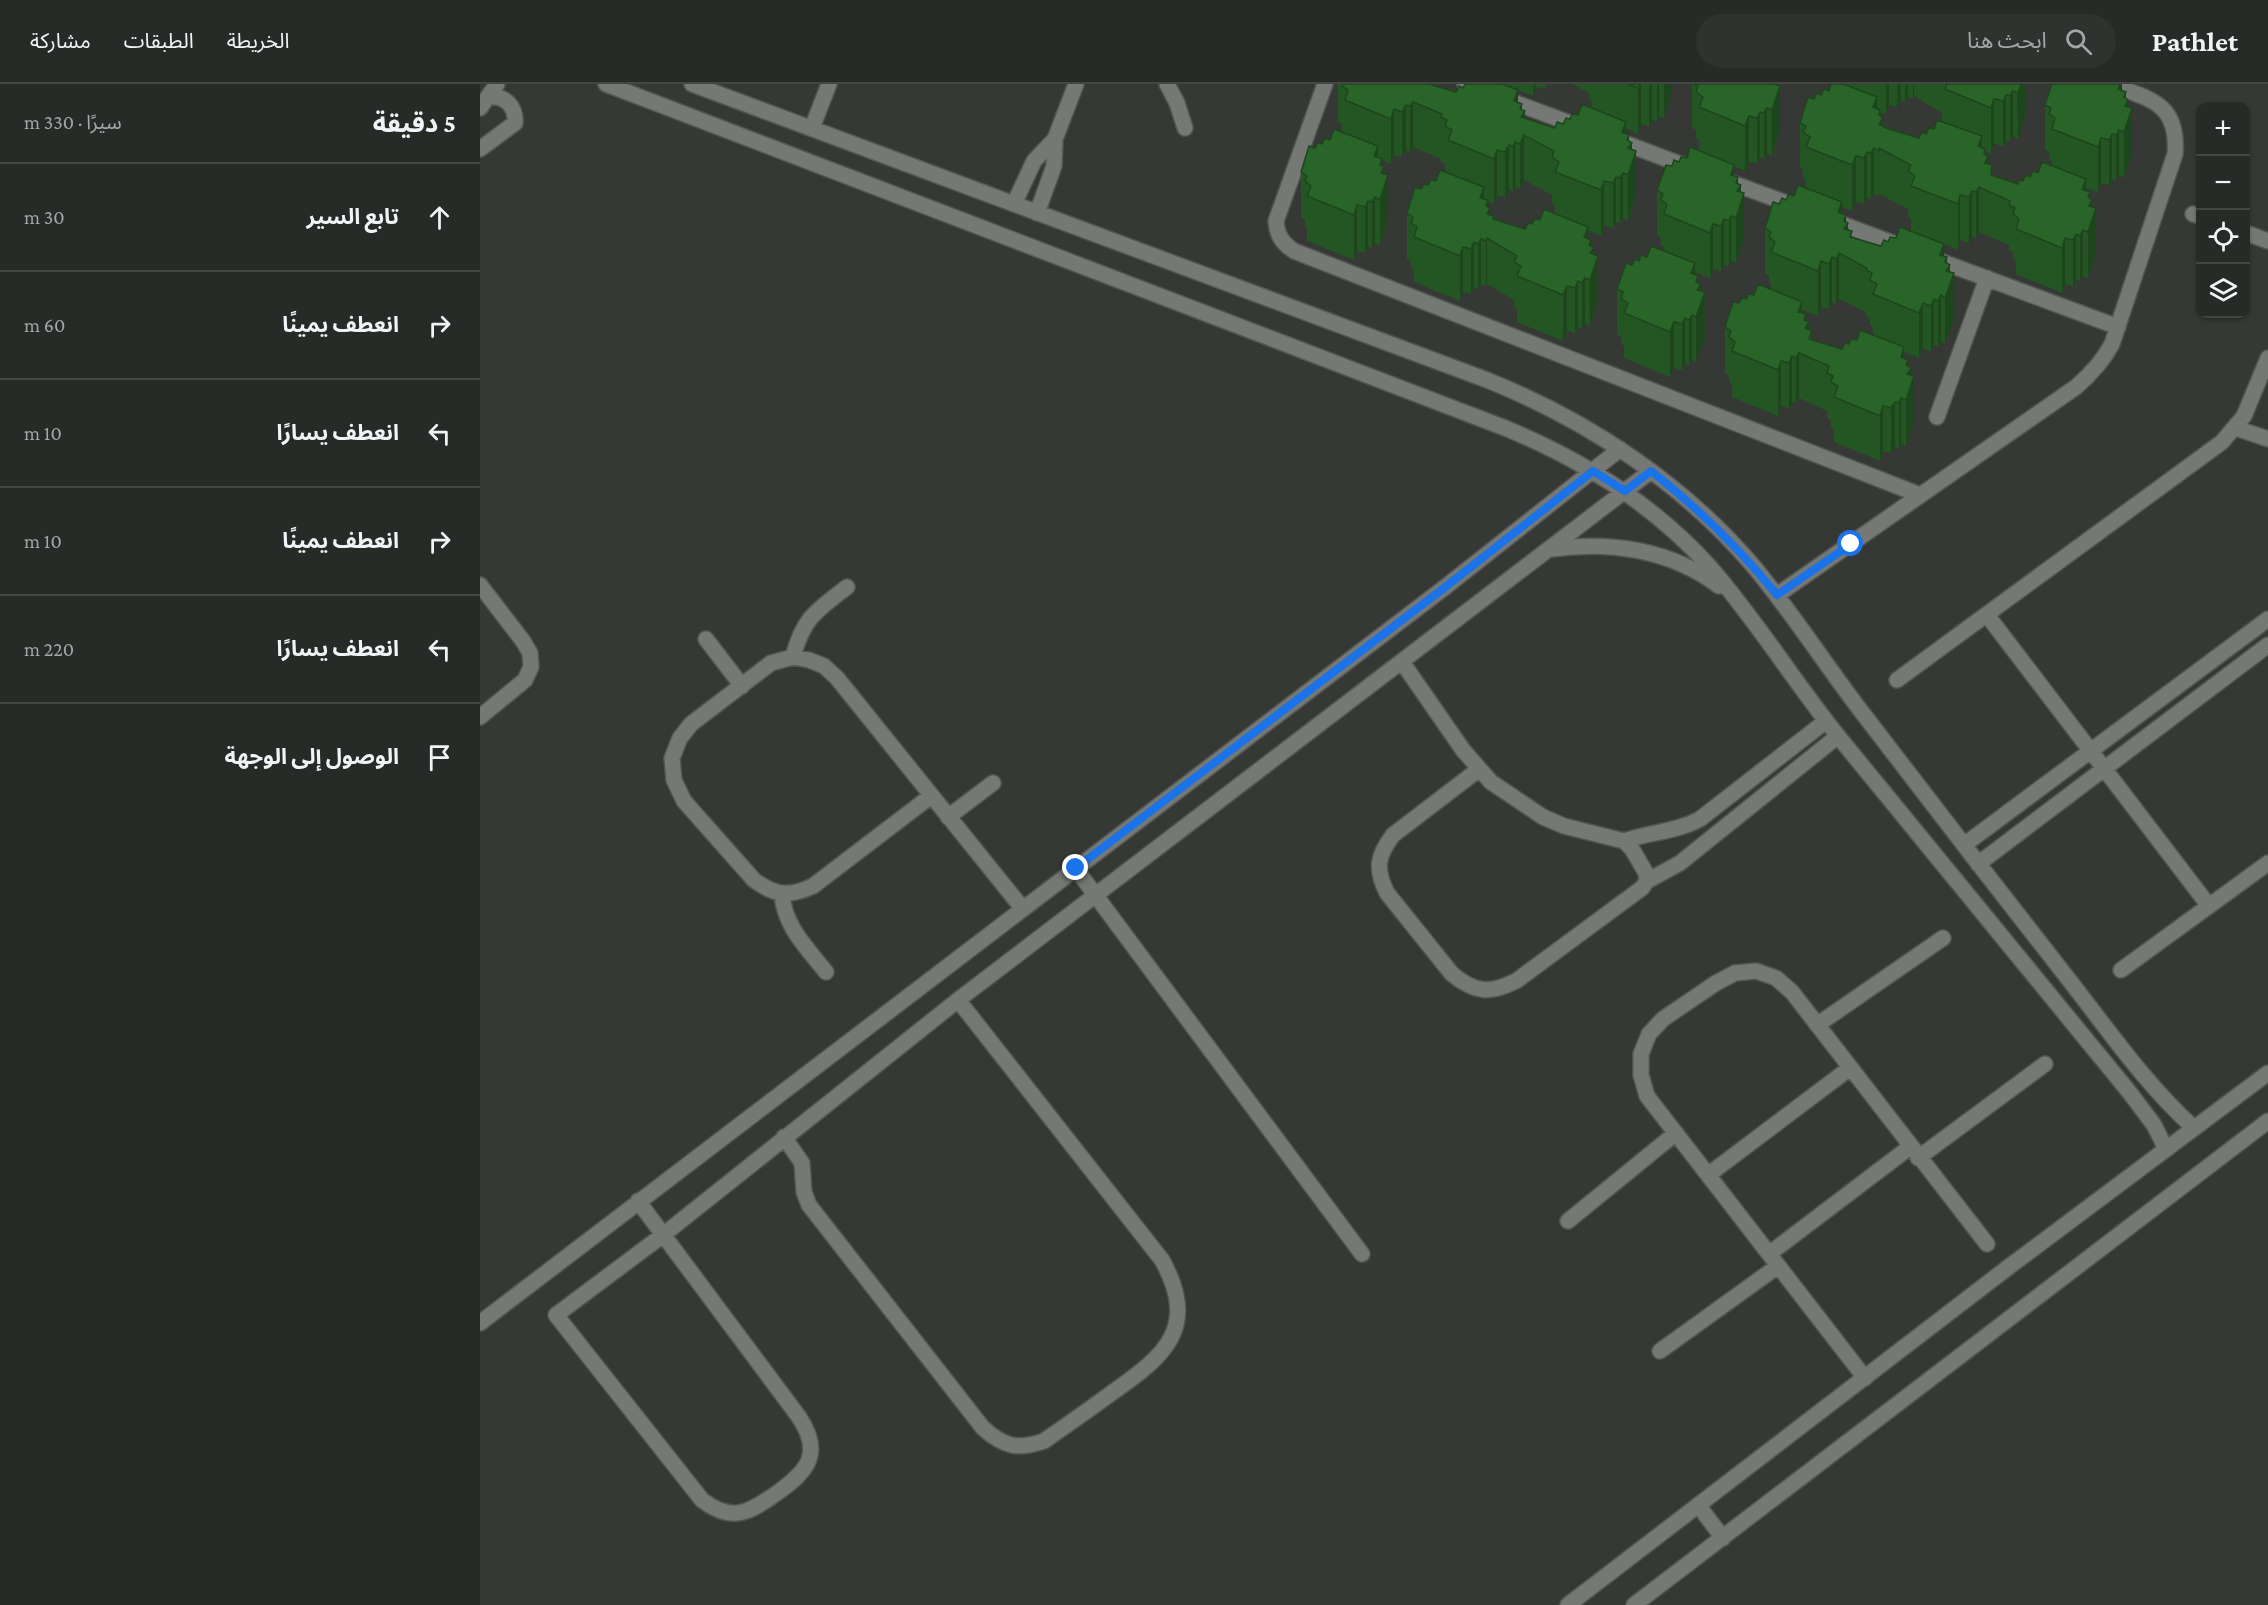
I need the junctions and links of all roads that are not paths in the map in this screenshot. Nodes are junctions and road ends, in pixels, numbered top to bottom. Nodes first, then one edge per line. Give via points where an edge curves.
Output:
1 (606, 84) edge
2 (692, 84) edge
3 (829, 84) edge
4 (1076, 84) edge
5 (1167, 84) edge
6 (1325, 84) edge
7 (1465, 84) edge
8 (2109, 84) edge
9 (488, 96) edge
10 (1185, 128) dead end
11 (812, 129) junction
12 (1055, 139) junction
13 (480, 149) edge
14 (1014, 204) junction
15 (1037, 213) junction
16 (2250, 234) edge
17 (2268, 241) edge
18 (1987, 278) junction
19 (2118, 327) junction
20 (2268, 358) edge
21 (1937, 417) dead end
22 (2236, 428) junction
23 (2268, 439) edge
24 (1620, 449) junction
25 (1593, 471) junction
26 (1651, 471) junction
27 (1625, 491) junction
28 (1920, 495) junction
29 (1551, 549) junction
30 (480, 585) edge
31 (847, 587) dead end
32 (1777, 595) junction
33 (1734, 596) junction
34 (1987, 615) junction
35 (2268, 619) edge
36 (706, 639) dead end
37 (2268, 645) edge
38 (793, 657) junction
39 (1401, 662) junction
40 (1896, 680) dead end
41 (742, 686) junction
42 (480, 717) edge
43 (1826, 721) junction
44 (1838, 736) junction
45 (2092, 751) junction
46 (2106, 769) junction
47 (1478, 770) junction
48 (993, 783) dead end
49 (931, 796) junction
50 (948, 817) junction
51 (1623, 841) junction
52 (1964, 845) junction
53 (2268, 863) edge
54 (1978, 864) junction
55 (1076, 868) junction
56 (1647, 881) junction
57 (782, 894) junction
58 (1096, 895) junction
59 (2209, 906) junction
60 (1023, 909) junction
61 (1943, 938) dead end
62 (2121, 970) dead end
63 (826, 972) dead end
64 (958, 1000) junction
65 (1817, 1026) junction
66 (2044, 1064) dead end
67 (1850, 1068) junction
68 (2268, 1073) edge
69 (2268, 1121) edge
70 (2194, 1128) junction
71 (1676, 1133) junction
72 (784, 1137) junction
73 (2166, 1149) junction
74 (1914, 1152) junction
75 (1708, 1175) junction
76 (638, 1201) junction
77 (1568, 1221) dead end
78 (663, 1235) junction
79 (1987, 1244) dead end
80 (1362, 1254) dead end
81 (1773, 1260) junction
82 (480, 1323) edge
83 (1660, 1351) dead end
84 (1865, 1378) junction
85 (1698, 1505) junction
86 (1723, 1538) junction
87 (1568, 1605) edge
88 (1634, 1605) edge

1 - 25 street via 1505,428
2 - 11 street
3 - 11 street
4 - 12 street
5 - 10 street
6 - 28 street via 1276,221 1277,233 1294,251
7 - 18 street
8 - 19 street via 2158,104 2171,118 2177,136 2175,154
9 - 13 street via 507,101 515,112 515,123
11 - 14 street
12 - 14 street via 1034,162
12 - 15 street via 1054,166
14 - 15 street
15 - 24 street via 1514,391
16 - 17 street
18 - 19 street
18 - 21 street
19 - 28 street via 2105,356 2087,378
20 - 22 street via 2251,403
22 - 23 street
22 - 34 street via 2215,448
24 - 25 street
24 - 26 street
25 - 27 street
25 - 55 street
26 - 27 street
26 - 32 street via 1722,533
27 - 29 street
27 - 33 street via 1683,540
28 - 32 street
29 - 33 street via 1599,545 1648,552 1693,570
29 - 39 street
30 - 42 street via 523,641 530,653 531,667 525,680
31 - 38 street via 810,617 799,635
32 - 52 street via 1839,683
33 - 43 street
34 - 40 street
34 - 45 street
35 - 45 street
36 - 41 street
37 - 46 street
38 - 41 street via 771,663
38 - 49 street via 824,666 837,678
39 - 47 street
39 - 58 street
41 - 57 street via 691,724 680,738 672,758 674,780 684,801 754,880 767,890
43 - 44 street
43 - 51 street via 1700,819 1678,829
44 - 56 street via 1680,863
44 - 73 street via 2130,1093
45 - 46 street
45 - 52 street
46 - 54 street
46 - 59 street
47 - 51 street via 1543,816 1564,826
47 - 56 street via 1393,835 1383,847 1379,863 1380,878 1387,892 1452,974 1466,985 1483,990 1516,981
48 - 50 street
49 - 50 street
49 - 57 street via 813,886
50 - 60 street
51 - 56 street via 1632,849
52 - 54 street
53 - 59 street
54 - 70 street via 2156,1091
55 - 58 street
55 - 60 street
57 - 63 street via 790,925
58 - 64 street
58 - 80 street
59 - 62 street
60 - 76 street
61 - 65 street
64 - 72 street
64 - 72 street via 1162,1260 1173,1281 1178,1304 1175,1328 1165,1349 1149,1367 1044,1441 1011,1446 996,1439 983,1428 809,1205 802,1163
65 - 67 street
65 - 71 street via 1792,992 1776,978 1756,971 1725,978 1663,1019 1649,1034 1641,1054 1641,1075 1647,1096
66 - 74 street
67 - 74 street
67 - 75 street
68 - 70 street
69 - 86 street
70 - 73 street
71 - 75 street
71 - 77 street
72 - 78 street
73 - 84 street
74 - 79 street
74 - 81 street
75 - 81 street
76 - 78 street
76 - 82 street
78 - 78 street via 809,1432 812,1449 807,1466 796,1480 753,1510 740,1514 713,1509 702,1500 556,1315
81 - 83 street
81 - 84 street
84 - 85 street
85 - 86 street
85 - 87 street
86 - 88 street

